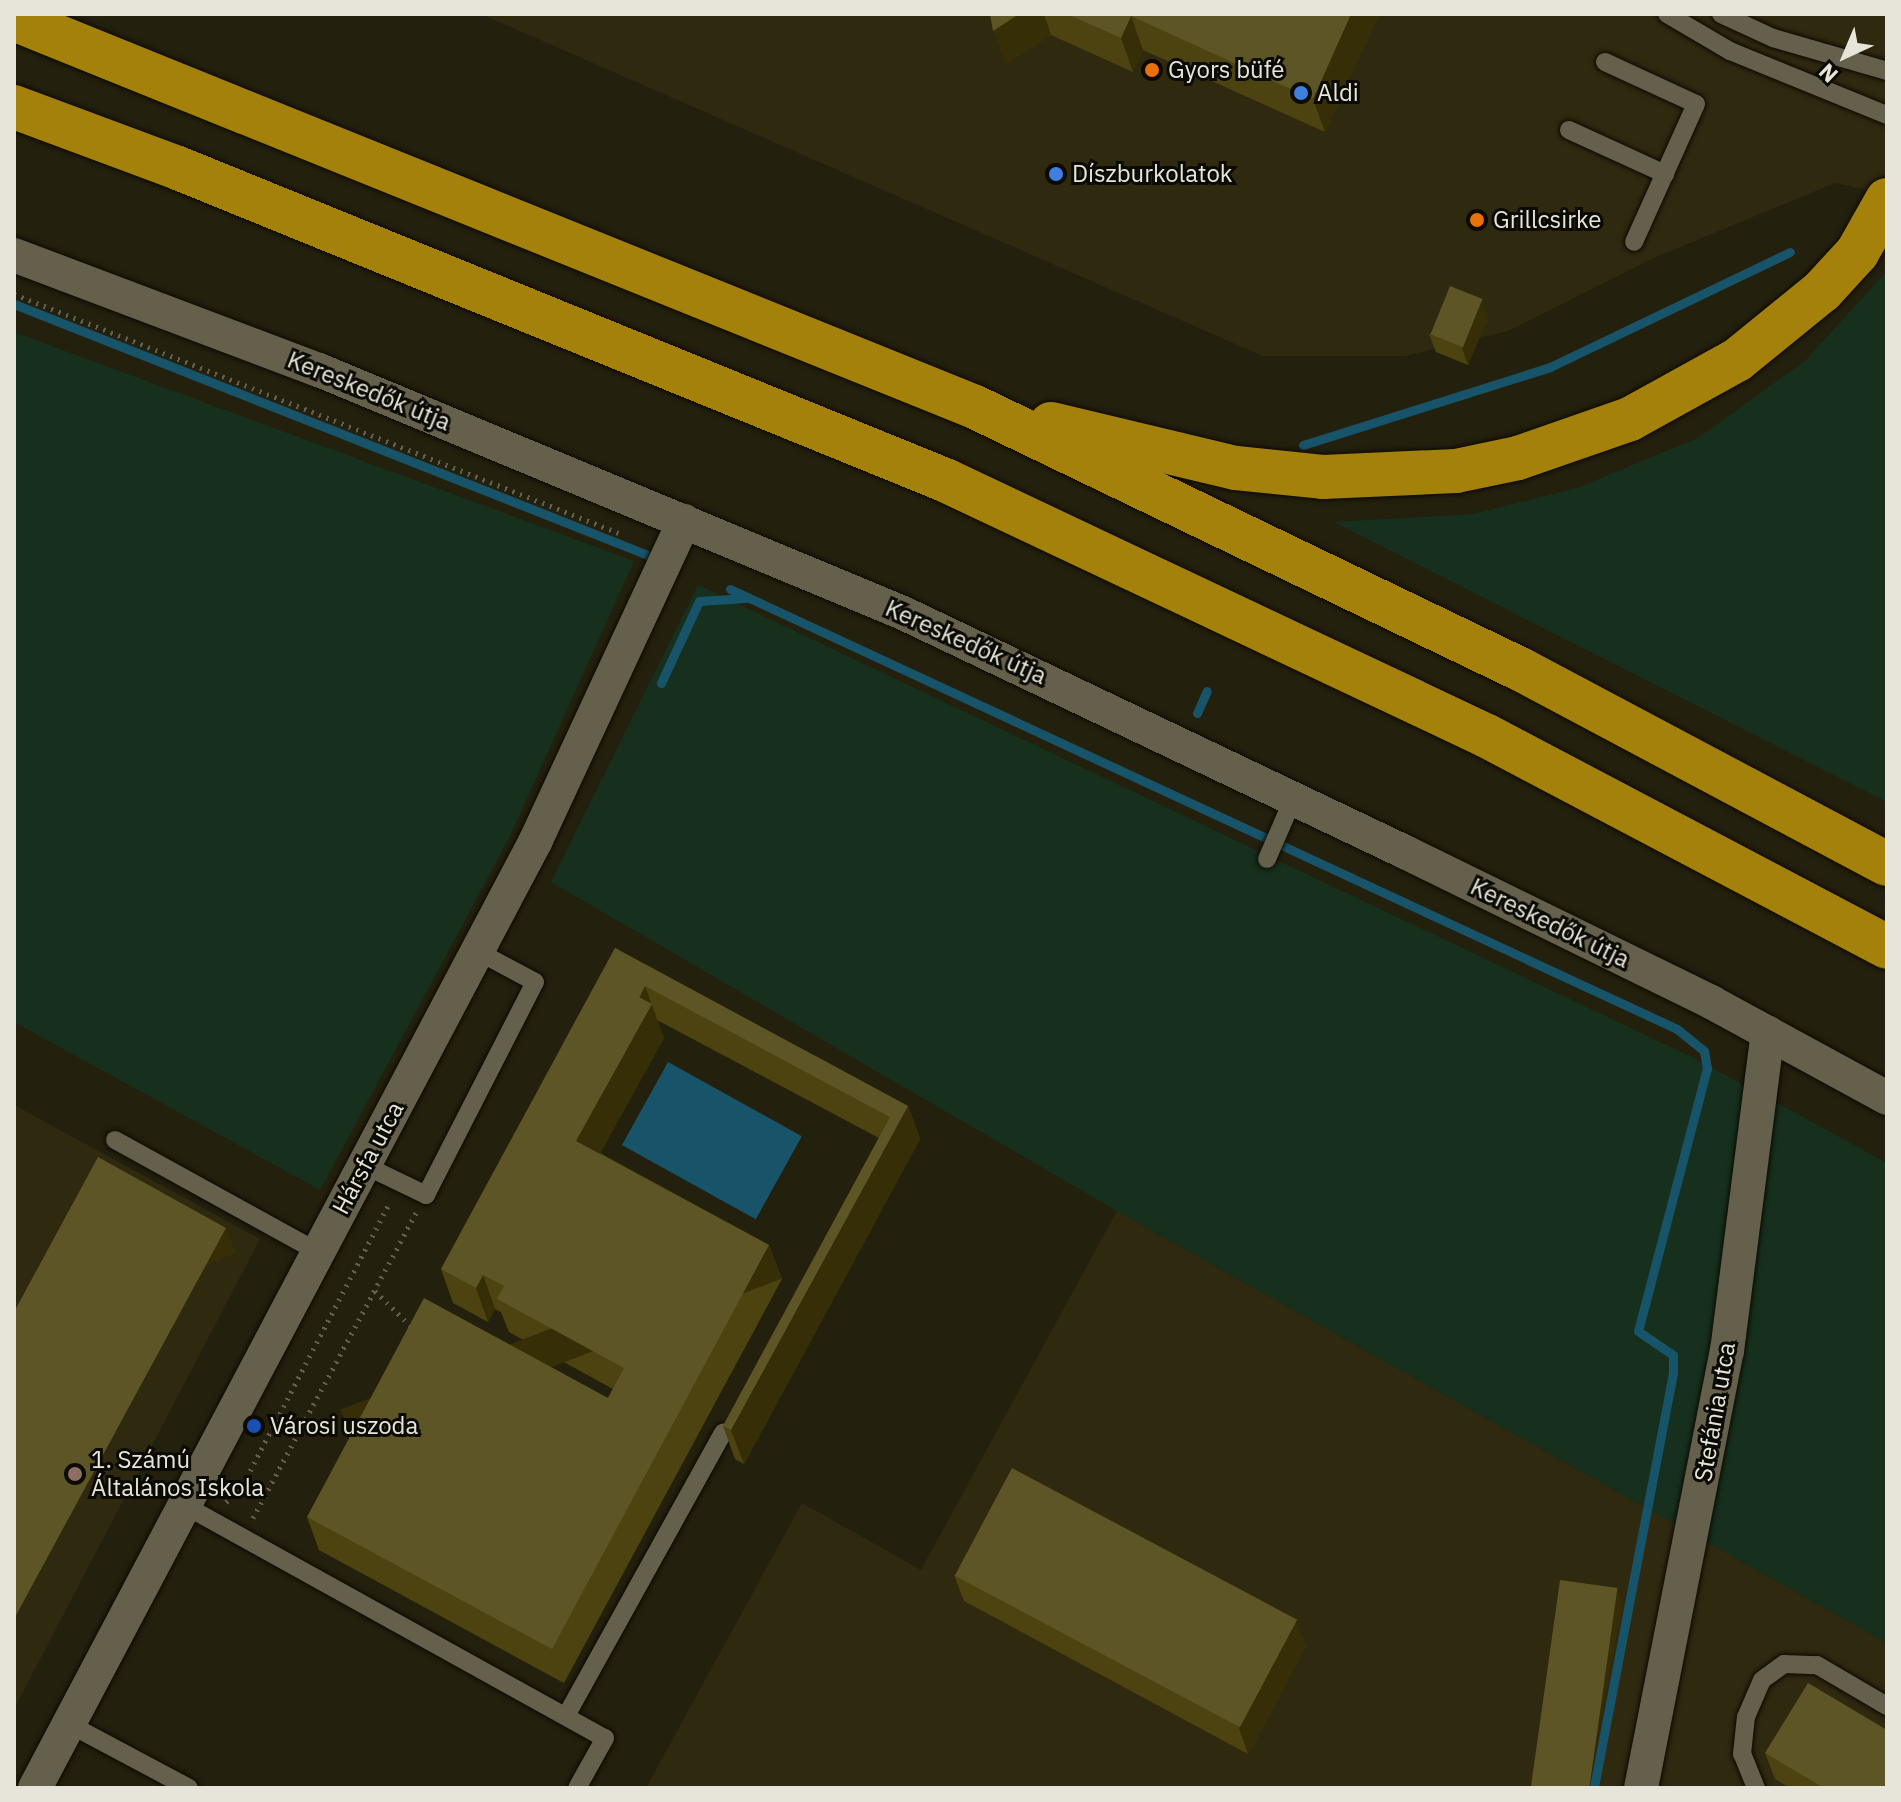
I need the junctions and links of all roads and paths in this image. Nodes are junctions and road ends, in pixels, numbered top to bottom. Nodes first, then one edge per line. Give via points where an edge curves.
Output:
1 (1667, 14) edge
2 (1721, 14) edge
3 (14, 19) edge
4 (1605, 62) dead end
5 (1887, 71) edge
6 (14, 107) edge
7 (1887, 115) edge
8 (1569, 130) dead end
9 (1665, 174) junction
10 (1887, 200) edge
11 (1634, 242) dead end
12 (14, 255) edge
13 (14, 294) edge
14 (975, 407) junction
15 (684, 521) junction
16 (667, 555) junction
17 (1288, 812) junction
18 (1267, 859) dead end
19 (1887, 864) edge
20 (1882, 946) edge
21 (477, 951) junction
22 (1768, 1033) junction
23 (1887, 1098) edge
24 (115, 1140) dead end
25 (373, 1170) junction
26 (426, 1195) junction
27 (318, 1252) junction
28 (375, 1291) junction
29 (419, 1334) edge
30 (723, 1433) edge
31 (196, 1511) junction
32 (243, 1537) junction
33 (1887, 1706) edge
34 (566, 1716) junction
35 (69, 1724) junction
36 (35, 1788) edge
37 (189, 1788) edge
38 (577, 1788) edge
39 (1641, 1788) edge
40 (1756, 1788) edge

1 - 7 lane via 1730,51
2 - 5 lane via 1773,38
3 - 14 highway
4 - 9 lane via 1696,104
6 - 20 highway via 178,168 945,480 1487,736
8 - 9 lane
9 - 11 lane
10 - 14 highway via 1857,253 1822,291 1737,360 1630,419 1518,458 1456,471 1323,477 1236,468
12 - 15 street, Kereskedők útja via 319,370
13 - 16 path via 280,395
14 - 19 highway via 1522,670
15 - 16 street, Hársfa utca
15 - 17 street, Kereskedők útja via 903,613
16 - 21 street, Hársfa utca via 536,840
17 - 18 lane
17 - 22 street, Kereskedők útja
21 - 25 street, Hársfa utca
21 - 26 lane via 535,982
22 - 23 street, Kereskedők útja
22 - 39 street, Stefánia utca via 1727,1351
24 - 27 lane
25 - 26 lane
25 - 27 street, Hársfa utca
25 - 31 path via 389,1207 239,1492
26 - 28 path
27 - 31 street, Hársfa utca
28 - 29 path
28 - 32 path
30 - 34 lane
31 - 32 lane
31 - 35 street, Hársfa utca
32 - 34 lane
33 - 40 lane via 1817,1665 1784,1664 1762,1680 1746,1717 1742,1754
34 - 38 lane via 605,1738
35 - 36 street, Hársfa utca
35 - 37 lane

